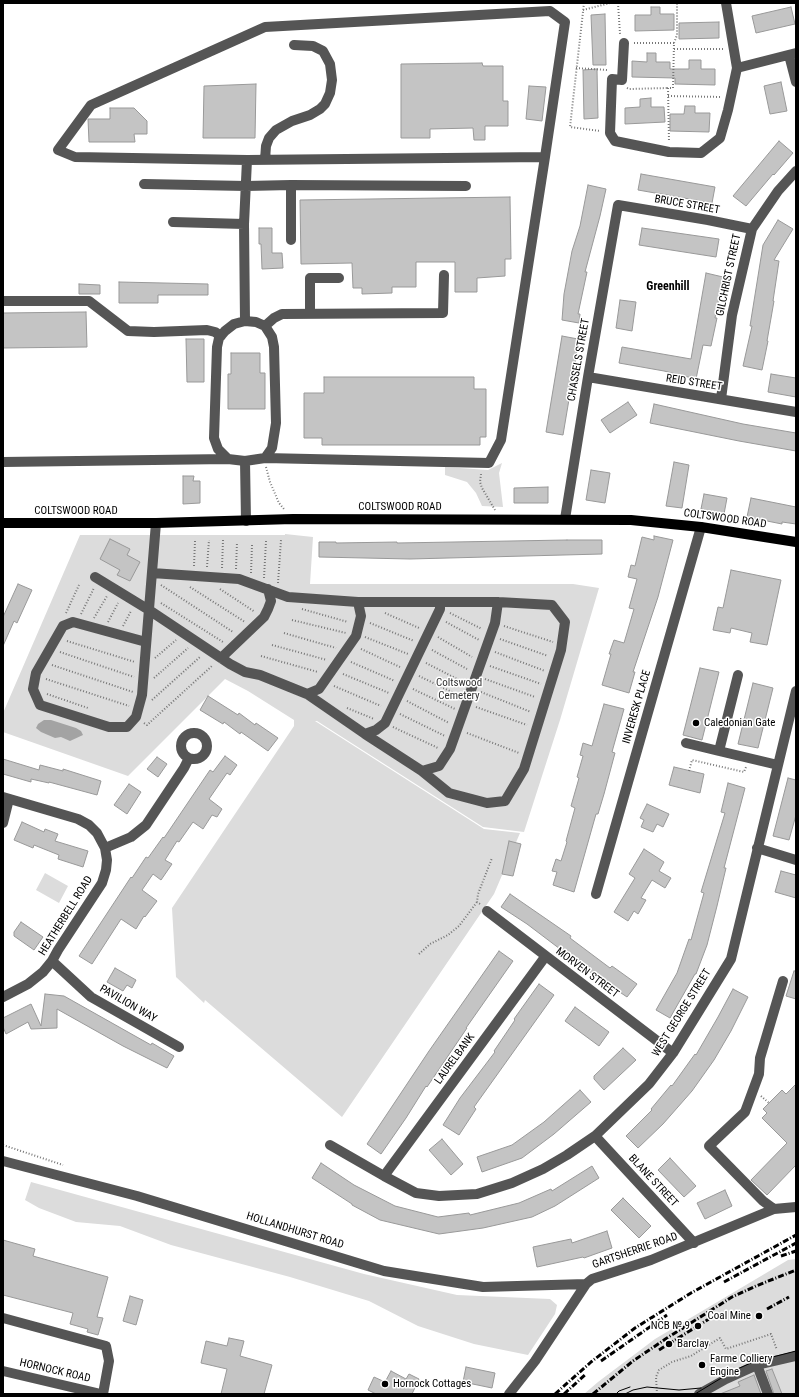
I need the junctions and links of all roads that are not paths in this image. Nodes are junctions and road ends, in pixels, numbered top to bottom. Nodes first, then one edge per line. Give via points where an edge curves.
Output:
1 (726, 3) edge
2 (624, 43) road end
3 (294, 45) dead end
4 (793, 54) edge
5 (737, 68) junction
6 (796, 82) edge
7 (544, 157) junction
8 (247, 160) junction
9 (265, 160) junction
10 (796, 171) edge
11 (144, 184) dead end
12 (291, 185) junction
13 (246, 186) junction
14 (466, 186) dead end
15 (618, 205) joint
16 (173, 222) dead end
17 (244, 224) junction
18 (752, 229) junction
19 (292, 240) dead end
20 (444, 275) dead end
21 (339, 278) dead end
22 (3, 301) edge
23 (310, 314) junction
24 (244, 321) junction
25 (265, 326) junction
26 (221, 336) junction
27 (588, 377) junction
28 (721, 399) junction
29 (796, 412) edge
30 (265, 458) junction
31 (228, 459) junction
32 (245, 461) junction
33 (3, 462) edge
34 (565, 519) junction
35 (246, 521) junction
36 (3, 523) edge
37 (156, 523) junction
38 (701, 527) junction
39 (796, 542) edge
40 (152, 576) junction
41 (97, 578) road end
42 (270, 590) junction
43 (358, 602) junction
44 (498, 602) junction
45 (440, 605) junction
46 (149, 610) junction
47 (146, 642) junction
48 (221, 658) junction
49 (738, 675) dead end
50 (796, 691) edge
51 (306, 694) junction
52 (794, 708) edge
53 (364, 734) junction
54 (686, 743) dead end
55 (719, 751) junction
56 (189, 758) dead end
57 (778, 766) junction
58 (422, 771) junction
59 (6, 798) edge
60 (3, 824) edge
61 (105, 848) junction
62 (757, 848) junction
63 (796, 860) edge
64 (596, 894) dead end
65 (487, 910) road end
66 (545, 957) junction
67 (52, 961) junction
68 (783, 981) dead end
69 (3, 997) edge
70 (179, 1047) dead end
71 (673, 1053) junction
72 (595, 1136) junction
73 (330, 1145) dead end
74 (3, 1161) edge
75 (384, 1176) junction
76 (796, 1207) edge
77 (774, 1209) junction
78 (694, 1243) junction
79 (586, 1284) junction
80 (3, 1318) edge
81 (796, 1356) edge
82 (757, 1365) junction
83 (3, 1372) edge
84 (102, 1394) edge
85 (509, 1394) edge
86 (699, 1394) edge
87 (768, 1394) edge

1 - 5 street
2 - 5 street via 622,80 612,79 610,133 615,141 669,152 700,153 720,138
3 - 9 street via 312,46 323,51 330,64 330,93 320,109 276,130 266,146
4 - 5 street
4 - 6 street
7 - 8 street via 565,22 550,11 265,27 90,105 58,150 75,157
7 - 9 street
7 - 30 street via 502,440 489,463
8 - 9 street
8 - 13 street
10 - 18 street, GILCHRIST STREET via 778,191
11 - 13 street
12 - 13 street
12 - 14 street
12 - 19 street
13 - 17 street
15 - 18 street, BRUCE STREET
15 - 27 street, CHASSELS STREET
16 - 17 street
17 - 24 street
18 - 28 street, GILCHRIST STREET via 732,315
20 - 23 street via 443,313
21 - 23 street via 310,278
22 - 26 street via 89,301 128,331 207,330
23 - 25 street via 282,314
24 - 25 street
24 - 26 street via 234,324
25 - 30 street via 272,337 274,347 276,423 272,448
26 - 31 street via 218,347 214,438 218,449
27 - 28 street, REID STREET
27 - 34 street, CHASSELS STREET
28 - 29 street, REID STREET
30 - 32 street
31 - 32 street
31 - 33 street
32 - 35 street
34 - 35 main road, COLTSWOOD ROAD
34 - 38 main road, COLTSWOOD ROAD via 630,520
35 - 37 main road, COLTSWOOD ROAD
36 - 37 main road, COLTSWOOD ROAD
37 - 40 street
38 - 39 main road, COLTSWOOD ROAD
38 - 64 street, INVERESK PLACE
40 - 42 street via 235,579
40 - 46 street
41 - 46 street
42 - 43 street via 288,597
42 - 48 street via 271,601 264,617
43 - 45 street
43 - 51 street via 361,616 356,636 319,689
44 - 45 street
44 - 58 street via 495,622 450,749 439,766
44 - 58 street via 552,605 565,622 558,660 524,769 505,801 487,804 449,793
45 - 53 street via 385,724
46 - 47 street
46 - 48 street
47 - 47 street via 142,695 136,717 127,726 108,727 40,705 33,689 35,676 63,626 73,622
48 - 51 street via 245,672 260,675
49 - 55 street
50 - 52 street, WEST GEORGE STREET
51 - 53 street
52 - 57 street, WEST GEORGE STREET
53 - 58 street
54 - 55 street
55 - 57 street
56 - 61 street via 146,824 131,837
57 - 62 street, WEST GEORGE STREET
59 - 60 street
59 - 61 street, HEATHERBELL ROAD via 78,819 97,833
61 - 67 street, HEATHERBELL ROAD via 107,860 102,883
62 - 63 street
62 - 71 street, WEST GEORGE STREET via 730,959
65 - 66 street, MORVEN STREET
66 - 71 street, MORVEN STREET
66 - 75 street, LAURELBANK
67 - 69 street, HEATHERBELL ROAD via 28,984
67 - 70 street, PAVILION WAY via 91,997
68 - 77 street via 760,1058 759,1074 745,1112 709,1146
71 - 72 street, WEST GEORGE STREET via 648,1084
72 - 75 street, WEST GEORGE STREET via 543,1169 512,1183 477,1194 439,1196 416,1193
72 - 78 street, BLANE STREET
73 - 75 street, WEST GEORGE STREET
74 - 79 street, HOLLANDHURST ROAD via 137,1196 384,1271 483,1287
76 - 77 street, GARTSHERRIE ROAD
77 - 78 street, GARTSHERRIE ROAD
78 - 79 street, GARTSHERRIE ROAD via 592,1279
79 - 85 street, GARTSHERRIE ROAD via 535,1361
80 - 84 street via 106,1346 109,1361
81 - 82 street
82 - 86 street
82 - 87 street
83 - 84 street, HORNOCK ROAD

